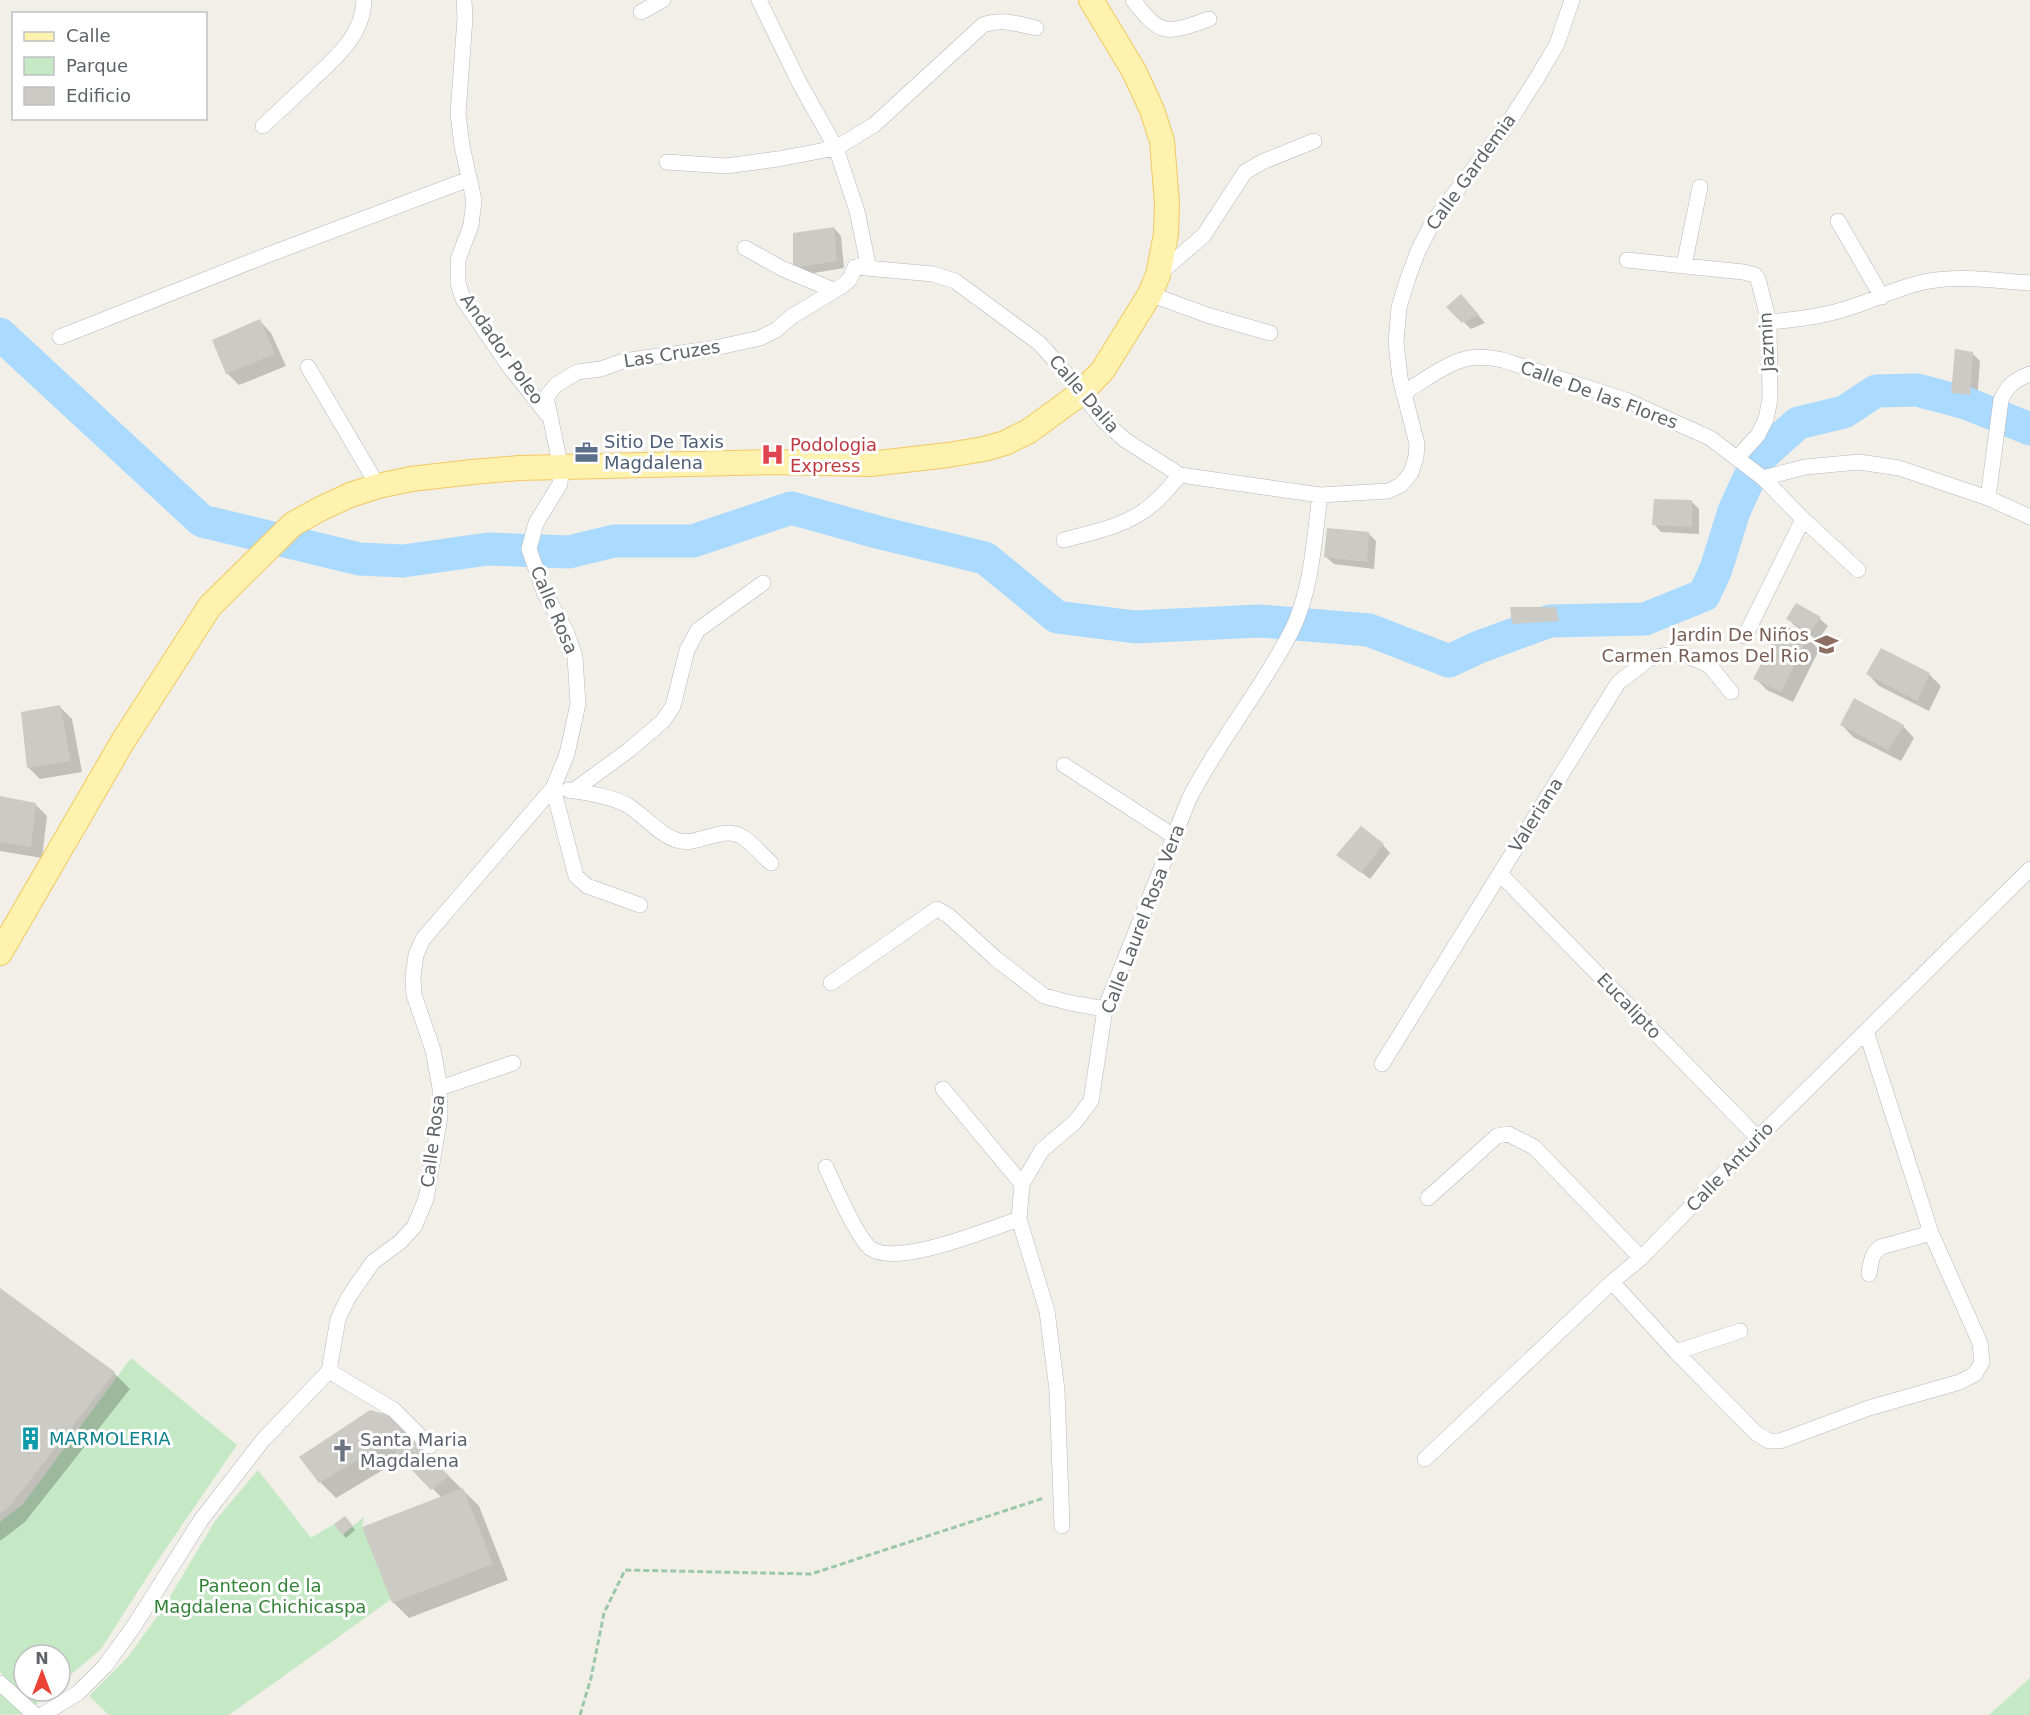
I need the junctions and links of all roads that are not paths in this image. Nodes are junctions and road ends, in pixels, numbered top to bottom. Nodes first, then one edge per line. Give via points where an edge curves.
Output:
1 (364, 0) edge
2 (465, 0) edge
3 (663, 0) edge
4 (759, 0) edge
5 (1091, 0) edge
6 (1132, 0) edge
7 (1572, 0) edge
8 (641, 12) dead end
9 (1209, 19) dead end
10 (1036, 28) dead end
11 (263, 126) dead end
12 (1314, 141) dead end
13 (836, 148) junction
14 (667, 162) dead end
15 (469, 179) junction
16 (1700, 188) dead end
17 (1838, 221) dead end
18 (745, 248) dead end
19 (1627, 260) dead end
20 (1684, 265) junction
21 (855, 267) junction
22 (2030, 283) edge
23 (1154, 284) junction
24 (833, 290) junction
25 (1882, 297) junction
26 (1769, 322) junction
27 (1270, 333) dead end
28 (60, 337) dead end
29 (308, 367) dead end
30 (2030, 374) edge
31 (1081, 393) junction
32 (1403, 393) junction
33 (548, 414) junction
34 (1416, 457) joint
35 (1738, 458) junction
36 (561, 468) junction
37 (1180, 475) junction
38 (1762, 478) junction
39 (378, 486) junction
40 (1320, 495) junction
41 (1988, 498) junction
42 (2030, 517) edge
43 (1803, 519) junction
44 (1064, 540) dead end
45 (1858, 570) dead end
46 (763, 583) dead end
47 (1745, 636) dead end
48 (1731, 692) dead end
49 (1064, 765) dead end
50 (553, 788) junction
51 (573, 791) junction
52 (1175, 837) junction
53 (771, 863) dead end
54 (2030, 869) edge
55 (1500, 874) junction
56 (640, 905) dead end
57 (0, 953) edge
58 (831, 983) dead end
59 (1105, 1009) junction
60 (1866, 1031) junction
61 (513, 1063) dead end
62 (1382, 1064) dead end
63 (440, 1088) junction
64 (943, 1089) dead end
65 (1758, 1138) junction
66 (826, 1167) dead end
67 (1022, 1184) junction
68 (1428, 1198) dead end
69 (1019, 1219) junction
70 (1931, 1233) junction
71 (1641, 1258) junction
72 (1869, 1274) dead end
73 (1612, 1282) junction
74 (1740, 1331) dead end
75 (1676, 1352) junction
76 (329, 1371) junction
77 (430, 1446) dead end
78 (1425, 1460) dead end
79 (1062, 1526) dead end
80 (0, 1683) edge
81 (36, 1715) edge
82 (42, 1715) edge

1 - 11 street via 355,33 343,51
2 - 15 street, Andador Poleo via 458,114
3 - 8 street
4 - 13 street
5 - 23 main road via 1134,71 1162,141 1166,234
6 - 9 street via 1149,21 1162,28 1175,31
7 - 32 street, Calle Gardemia via 1557,44 1537,78 1507,125 1434,220 1418,251 1396,327
10 - 13 street via 1006,21 983,26 874,125
12 - 23 street via 1245,172 1204,235
13 - 14 street via 726,166
13 - 21 street, Las Cruzes via 857,211 868,264
15 - 28 street
15 - 33 street, Andador Poleo via 474,200 471,225 458,260 463,300
16 - 20 street
17 - 25 street
18 - 24 street
19 - 20 street, Jazmin
20 - 26 street, Jazmin via 1755,275
21 - 24 street, Las Cruzes via 850,279
21 - 31 street, Calle Dalia via 933,274 955,281 1039,343
22 - 25 street via 1931,280
23 - 27 street via 1207,315
23 - 31 main road via 1103,370
24 - 33 street, Las Cruzes via 760,338 577,372 556,385 546,397
25 - 26 street via 1841,311
26 - 35 street, Jazmin via 1770,399 1766,419
29 - 39 street
30 - 41 street via 2007,387 2001,400
31 - 36 main road via 1029,431 1005,443 948,455 870,464 770,462
31 - 37 street, Calle Dalia via 1102,420 1125,440
32 - 34 street, Calle Gardemia via 1417,444
32 - 35 street, Calle De las Flores via 1467,358 1503,360 1628,401 1710,438
33 - 36 street, Las Cruzes
34 - 40 street, Calle Dalia via 1411,473 1401,485 1388,491
35 - 38 street, Calle De las Flores
36 - 39 main road via 443,474
36 - 50 street, Calle Rosa via 560,484 536,523 529,549 544,592 566,631 575,657 578,704 567,754
37 - 40 street, Calle Dalia
37 - 44 street via 1140,514 1118,525
38 - 41 street via 1805,467 1859,462 1899,468
38 - 43 street, Calle De las Flores
39 - 57 main road via 293,524 210,606 123,741
40 - 52 street, Calle Laurel Rosa Vera via 1309,580 1292,628 1204,770
41 - 42 street
43 - 45 street, Calle De las Flores
43 - 47 street
46 - 51 street via 699,630 687,650 673,706 663,721
48 - 55 street, Valeriana via 1710,666 1681,653 1650,658 1618,683
49 - 52 street
50 - 51 street
50 - 56 street via 576,876 587,885
50 - 63 street, Calle Rosa via 423,939 416,955 414,995 433,1050
51 - 53 street via 626,804 678,841 734,833
52 - 59 street, Calle Laurel Rosa Vera
54 - 60 street, Calle Anturio
55 - 62 street, Valeriana
55 - 65 street, Eucalipto
58 - 59 street via 937,909 1044,996
59 - 67 street, Calle Laurel Rosa Vera via 1090,1101 1075,1122 1042,1150
60 - 65 street, Calle Anturio
60 - 70 street
61 - 63 street
63 - 76 street, Calle Rosa via 440,1116 426,1199 414,1227 374,1262 348,1298 338,1319
64 - 67 street
65 - 71 street, Calle Anturio
66 - 69 street via 863,1241 878,1253 917,1252
67 - 69 street, Calle Laurel Rosa Vera
68 - 71 street via 1497,1136 1508,1134 1534,1147
69 - 79 street, Calle Laurel Rosa Vera via 1047,1311 1057,1390
70 - 72 street via 1881,1247 1872,1257
70 - 75 street via 1980,1343 1982,1362 1975,1374 1960,1382 1869,1408 1780,1441 1769,1441 1756,1433
71 - 73 street, Calle Anturio
73 - 75 street
73 - 78 street, Calle Anturio
74 - 75 street
76 - 77 street via 394,1410
76 - 82 street via 263,1440 201,1520 105,1666 78,1693
80 - 81 street

